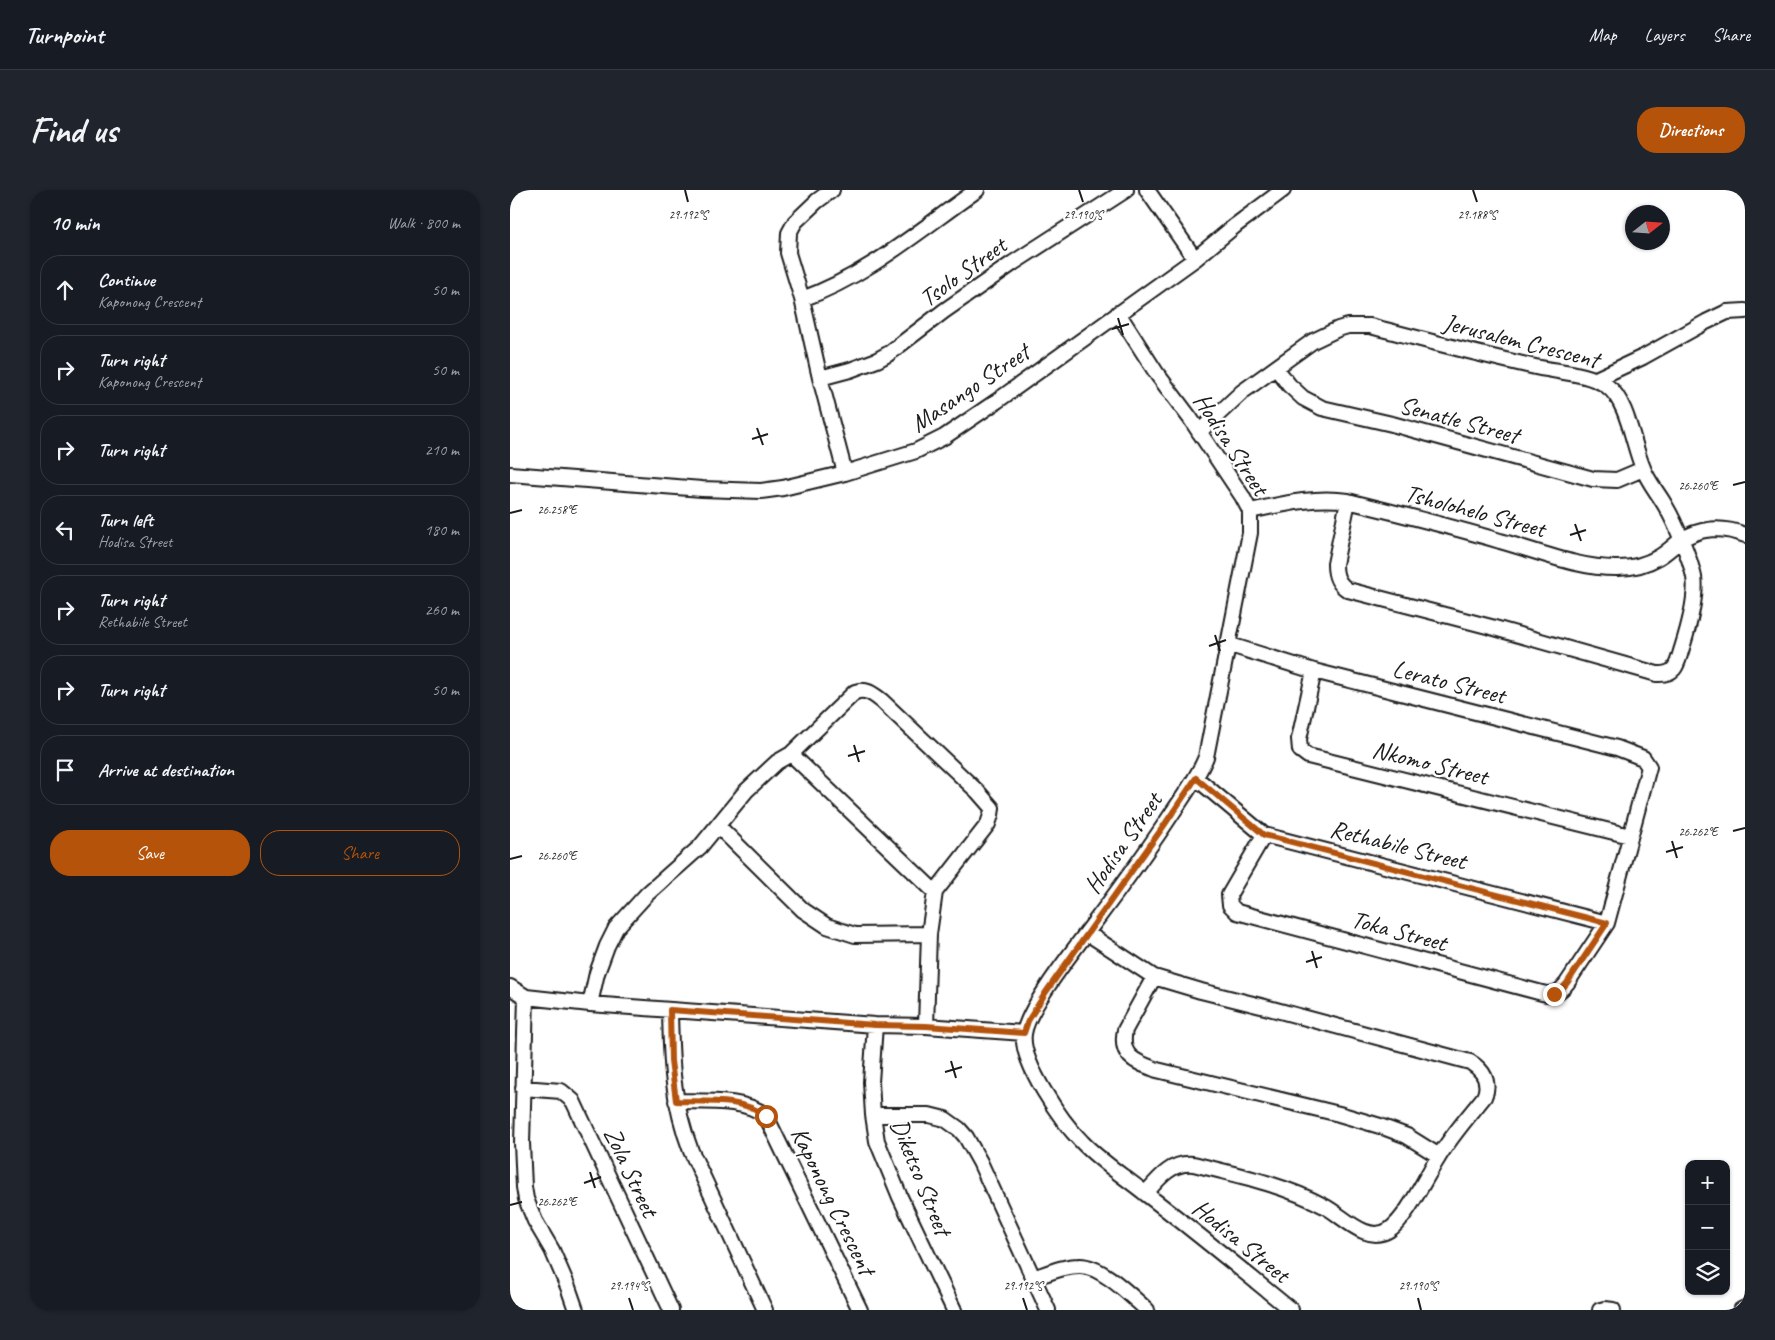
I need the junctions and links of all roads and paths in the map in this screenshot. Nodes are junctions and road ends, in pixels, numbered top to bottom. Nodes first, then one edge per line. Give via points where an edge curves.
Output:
1 (832, 190) edge
2 (977, 190) edge
3 (1126, 190) edge
4 (1147, 190) edge
5 (1283, 190) edge
6 (1195, 258) junction
7 (802, 299) junction
8 (1745, 311) edge
9 (1118, 313) junction
10 (1276, 368) junction
11 (820, 378) junction
12 (1596, 379) junction
13 (1199, 432) junction
14 (1643, 469) junction
15 (845, 473) junction
16 (510, 474) edge
17 (1348, 501) junction
18 (1250, 511) junction
19 (1745, 535) edge
20 (1681, 540) junction
21 (1227, 644) junction
22 (1314, 671) junction
23 (791, 754) junction
24 (1196, 778) junction
25 (718, 826) junction
26 (1264, 835) junction
27 (1630, 836) junction
28 (935, 892) junction
29 (1607, 923) junction
30 (1087, 932) junction
31 (929, 934) junction
32 (1154, 977) junction
33 (510, 987) edge
34 (526, 998) junction
35 (590, 1004) junction
36 (670, 1010) junction
37 (875, 1025) junction
38 (926, 1026) junction
39 (1024, 1033) junction
40 (523, 1088) junction
41 (676, 1101) junction
42 (872, 1115) junction
43 (1439, 1156) junction
44 (1146, 1193) junction
45 (1033, 1278) junction
46 (1745, 1308) edge
47 (576, 1310) edge
48 (671, 1310) edge
49 (765, 1310) edge
50 (860, 1310) edge
51 (954, 1310) edge
52 (1048, 1310) edge
53 (1147, 1310) edge
54 (1291, 1310) edge
55 (1600, 1310) edge
56 (1613, 1310) edge
57 (1741, 1310) edge

1 - 7 street via 802,214 789,232 788,253
2 - 7 street via 869,266
3 - 11 street, Tsolo Street via 1013,263 888,354
4 - 6 street
5 - 6 street, Masango Street
6 - 9 street, Masango Street
7 - 11 street
8 - 12 street via 1727,312 1713,318
9 - 13 street, Hodisa Street
9 - 15 street, Masango Street via 944,437 916,451
10 - 12 street, Jerusalem Crescent via 1313,341 1338,329 1370,326 1533,367
10 - 13 street, Jerusalem Crescent via 1242,392
10 - 14 street, Senatle Street via 1303,398 1322,408 1593,479 1617,480
11 - 15 street
12 - 14 street, Jerusalem Crescent via 1610,388 1620,402
13 - 18 street, Hodisa Street
14 - 20 street, Jerusalem Crescent via 1667,508
15 - 16 street, Masango Street via 783,488 740,491
17 - 18 street, Tsholohelo Street via 1315,499
17 - 20 street, Tsholohelo Street via 1598,567 1627,568 1648,562
17 - 20 street, Jerusalem Crescent via 1335,564 1340,583 1348,590 1657,674 1670,672 1677,665 1694,593 1694,578
18 - 21 street, Hodisa Street via 1250,533
19 - 20 street, Tsholohelo Street via 1716,529 1703,530
21 - 22 street, Lerato Street
21 - 24 street, Hodisa Street via 1206,757
22 - 27 street, Nkomo Street via 1298,739 1300,750 1308,756
22 - 27 street, Lerato Street via 1617,748 1643,758 1649,767 1648,774
23 - 25 street via 752,785
23 - 28 street
23 - 28 street via 852,695 863,690 882,701 978,792 991,807 988,824
24 - 26 street, Rethabile Street
24 - 30 street, Hodisa Street
25 - 31 street via 803,910 827,926 855,935
25 - 35 street via 616,928 607,946
26 - 29 street, Rethabile Street
26 - 29 street, Toka Street via 1229,895 1234,909 1542,993 1554,994 1561,990
27 - 29 street
28 - 31 street
30 - 32 street
30 - 39 street, Hodisa Street via 1046,992
31 - 38 street
32 - 43 street via 1125,1030 1126,1049 1135,1061 1157,1070 1380,1126 1407,1136
32 - 43 street via 1470,1062 1485,1078 1486,1092
33 - 34 street
34 - 35 street
34 - 40 street
35 - 36 street
36 - 37 street
36 - 41 street
37 - 38 street
37 - 42 street, Diketso Street
38 - 39 street
39 - 44 street, Hodisa Street via 1026,1053 1064,1122 1116,1172
40 - 47 street via 526,1199
40 - 48 street, Zola Street via 561,1091 573,1101
41 - 49 street via 691,1151
41 - 50 street, Kaponong Crescent via 742,1105 755,1108 766,1116
42 - 45 street via 929,1115 945,1119 959,1129 980,1162
42 - 51 street, Diketso Street via 877,1141
43 - 44 street via 1397,1222 1378,1234 1360,1230 1331,1210 1295,1192 1193,1164 1184,1163 1168,1170
44 - 54 street, Hodisa Street
45 - 52 street
45 - 53 street via 1070,1266 1089,1266
46 - 57 street
55 - 56 street

